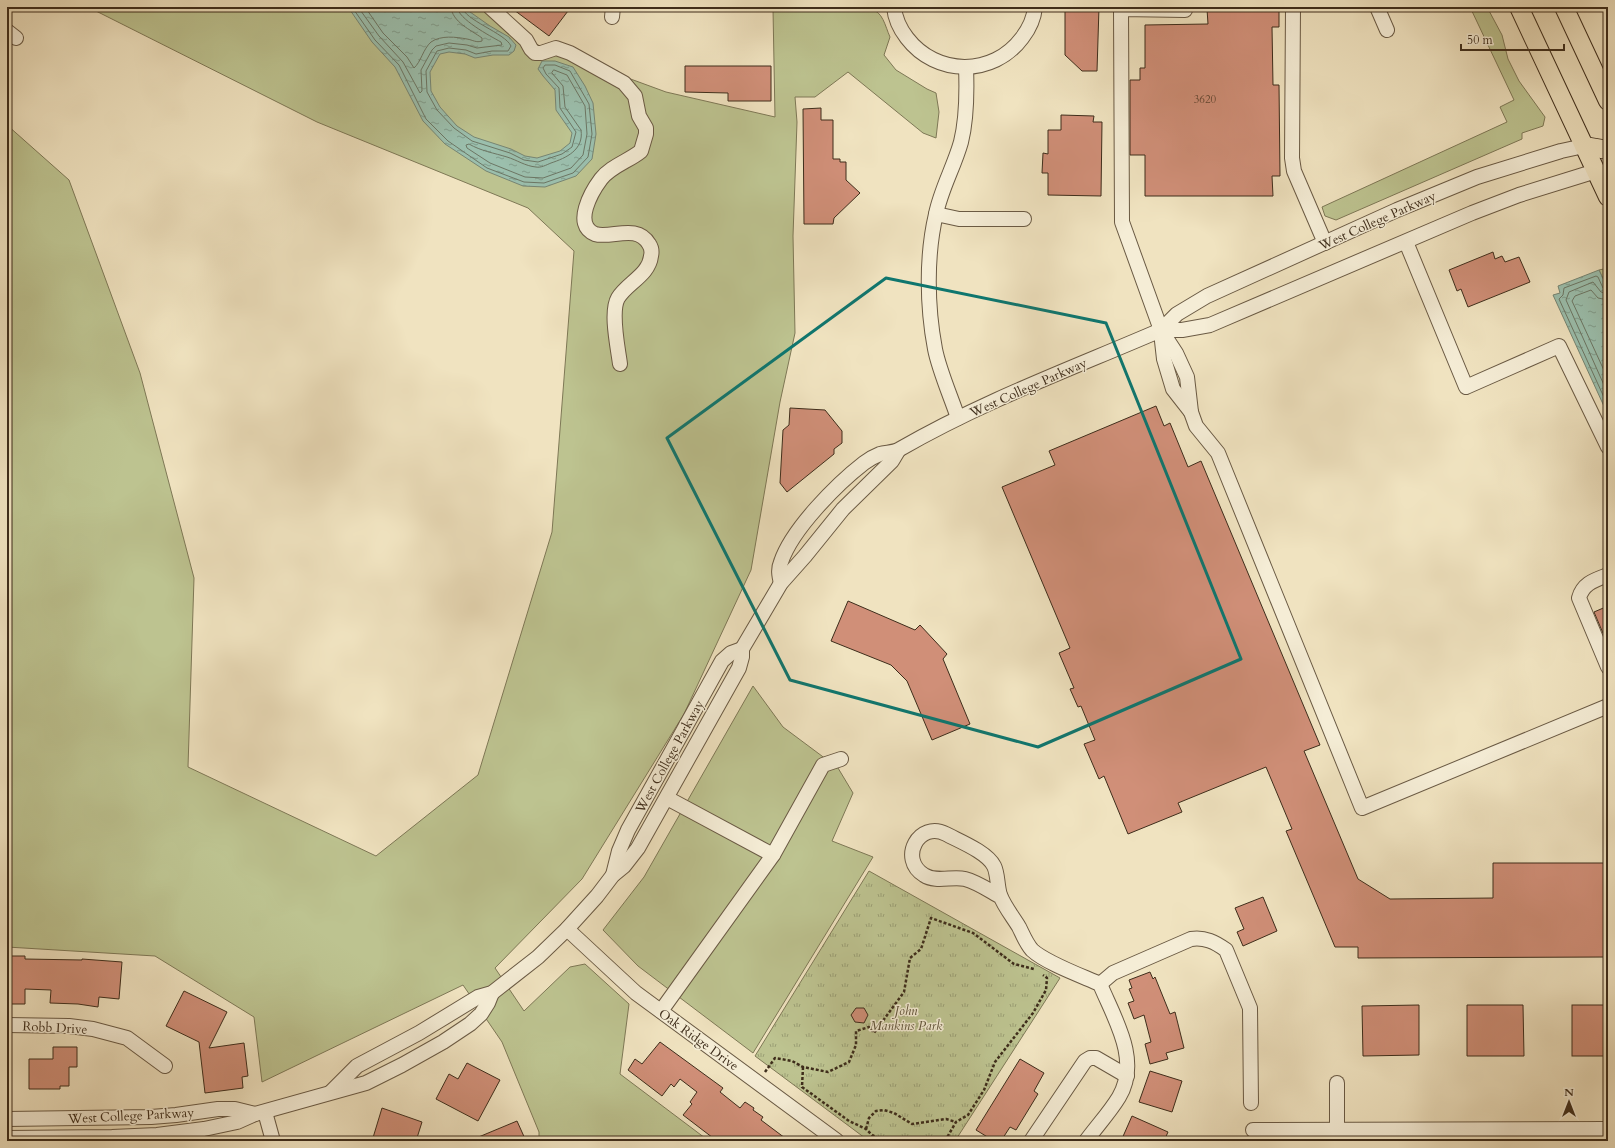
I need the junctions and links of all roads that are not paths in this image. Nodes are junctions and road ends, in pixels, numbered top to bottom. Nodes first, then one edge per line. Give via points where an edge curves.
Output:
1 (490, 7) edge
2 (894, 7) edge
3 (1035, 7) edge
4 (1185, 7) edge
5 (1293, 7) edge
6 (1377, 7) edge
7 (1519, 7) edge
8 (1564, 7) edge
9 (1387, 30) dead end
10 (966, 67) junction
11 (1603, 78) edge
12 (1608, 101) edge
13 (1584, 146) junction
14 (1608, 150) edge
15 (1602, 168) edge
16 (1608, 198) edge
17 (936, 214) junction
18 (1024, 219) dead end
19 (1406, 242) junction
20 (1325, 243) junction
21 (1161, 330) junction
22 (620, 364) dead end
23 (958, 418) junction
24 (1608, 447) edge
25 (898, 451) junction
26 (1608, 575) edge
27 (780, 582) junction
28 (742, 649) junction
29 (1608, 667) edge
30 (1608, 706) edge
31 (841, 759) dead end
32 (667, 798) junction
33 (773, 854) junction
34 (613, 875) junction
35 (1000, 897) junction
36 (567, 929) junction
37 (1100, 984) junction
38 (492, 993) junction
39 (661, 1011) junction
40 (7, 1025) edge
41 (165, 1066) dead end
42 (1127, 1076) junction
43 (1337, 1083) dead end
44 (331, 1092) junction
45 (1251, 1103) dead end
46 (260, 1113) junction
47 (7, 1119) edge
48 (1608, 1129) edge
49 (1253, 1130) dead end
50 (1338, 1130) junction
51 (7, 1138) edge
52 (273, 1141) edge
53 (837, 1141) edge
54 (1031, 1141) edge
55 (1086, 1141) edge

1 - 22 street via 526,40 535,53 556,48 570,53 624,83 635,96 639,116 646,128 641,151 603,177 589,199 585,216 587,227 596,234 627,232 640,235 648,242 651,251 644,271 625,289 616,305 616,337
2 - 10 street via 902,31 913,46 929,58 947,65
3 - 10 street via 1028,30 1016,45 1002,57 985,64
4 - 21 street via 1185,10 1121,9 1122,222
5 - 20 street via 1292,158 1294,171
6 - 9 street
7 - 13 main road
8 - 11 main road
10 - 17 street via 965,119 960,143
11 - 12 main road
13 - 14 main road, West College Parkway
13 - 15 main road
13 - 20 street, West College Parkway via 1477,177
15 - 16 main road
15 - 19 street, West College Parkway via 1519,195
17 - 18 street via 959,219
17 - 23 street via 928,284 931,321 935,350
19 - 21 street, West College Parkway via 1210,325 1182,330
19 - 24 street via 1466,387 1559,346
20 - 21 street, West College Parkway via 1207,296 1177,314
21 - 23 street, West College Parkway
21 - 30 street via 1187,376 1191,412 1196,426 1218,453 1362,808
23 - 25 street, West College Parkway
25 - 27 street, West College Parkway via 892,461 843,508 805,556
25 - 27 street, West College Parkway via 879,455 864,463 810,516 791,542 781,562
26 - 29 street via 1588,583 1579,598
27 - 28 street, West College Parkway
28 - 32 street, West College Parkway via 739,668
28 - 34 street, West College Parkway via 731,653 722,661 628,830
31 - 33 street via 823,765
32 - 33 street
32 - 34 street, West College Parkway via 638,848
33 - 39 street
34 - 36 street, West College Parkway
35 - 35 street via 994,866 986,857 943,833 934,832 918,837 911,853 914,864 924,875 941,879 966,879
35 - 37 street via 1029,946 1039,955
36 - 38 street, West College Parkway via 538,957
36 - 39 street, Oak Ridge Drive via 636,993
37 - 42 street via 1127,1054
37 - 45 street via 1113,973 1191,940 1204,939 1226,950 1250,1008
38 - 44 street, West College Parkway via 478,997 419,1033 357,1066
38 - 44 street, West College Parkway via 481,1014 443,1042 366,1083
39 - 53 street, Oak Ridge Drive
40 - 41 street, Robb Drive via 93,1029 127,1038
42 - 54 street via 1096,1058 1084,1061
42 - 55 street via 1119,1097
43 - 50 street
44 - 46 street, West College Parkway
46 - 47 street, West College Parkway via 218,1109 151,1117
46 - 51 street, West College Parkway via 237,1122 204,1129 158,1134
46 - 52 street
48 - 50 street
49 - 50 street

